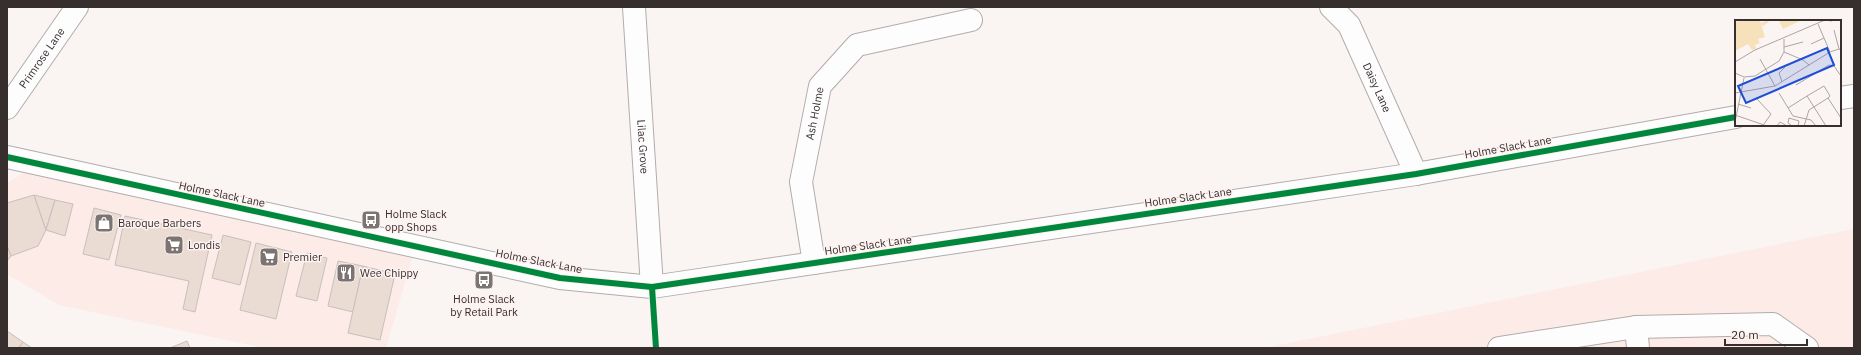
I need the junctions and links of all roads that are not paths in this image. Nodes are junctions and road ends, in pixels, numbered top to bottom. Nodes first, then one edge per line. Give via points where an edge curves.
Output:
1 (77, 7) edge
2 (634, 7) edge
3 (1330, 7) edge
4 (971, 20) dead end
5 (1854, 96) edge
6 (1841, 98) edge
7 (7, 108) edge
8 (1735, 117) edge
9 (7, 157) edge
10 (1416, 174) junction
11 (814, 263) junction
12 (652, 287) junction
13 (1637, 337) edge
14 (1499, 348) edge
15 (1807, 348) edge

1 - 7 street, Primrose Lane
2 - 12 street, Lilac Grove
3 - 10 street, Daisy Lane via 1349,25
4 - 11 street, Ash Holme via 857,45 820,86 801,182
5 - 6 street
8 - 10 street, Holme Slack Lane
9 - 12 street, Holme Slack Lane via 560,278
10 - 11 street, Holme Slack Lane
11 - 12 street, Holme Slack Lane
13 - 14 street
13 - 15 street via 1773,324

